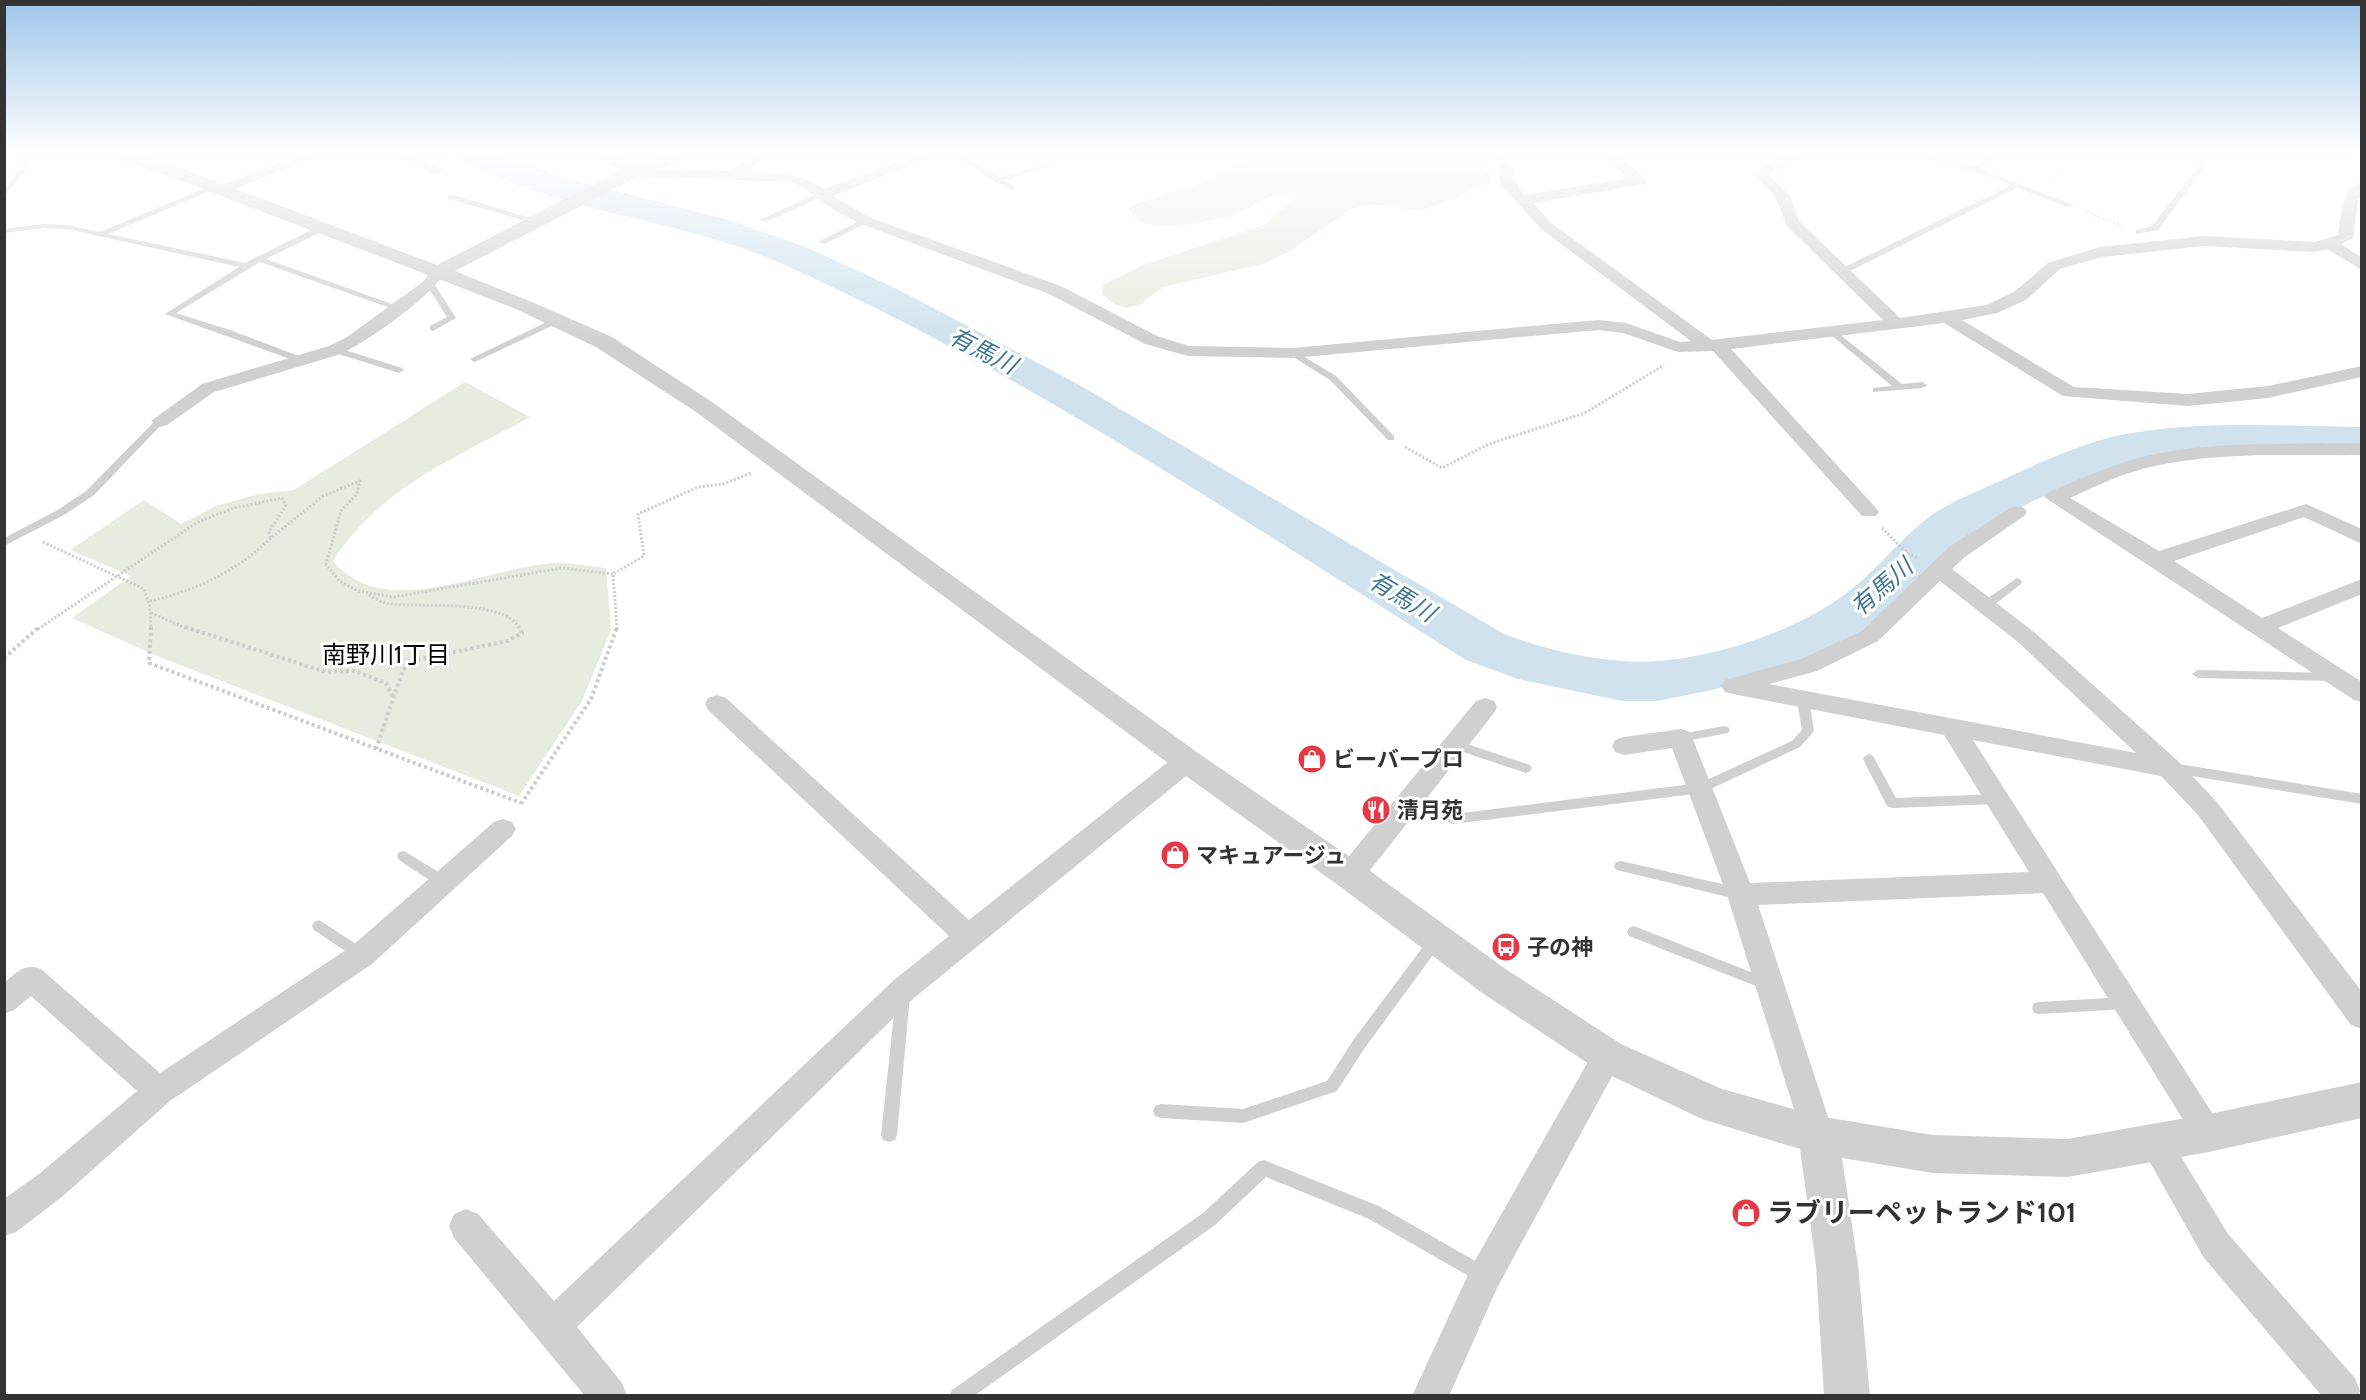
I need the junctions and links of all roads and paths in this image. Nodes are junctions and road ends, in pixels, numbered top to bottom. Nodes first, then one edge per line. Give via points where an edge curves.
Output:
1 (145, 216) edge
2 (288, 216) edge
3 (520, 216) edge
4 (547, 216) edge
5 (773, 216) edge
6 (858, 216) edge
7 (1537, 216) edge
8 (1790, 216) edge
9 (1954, 216) edge
10 (2099, 216) edge
11 (2163, 216) edge
12 (2348, 216) edge
13 (764, 220) dead end
14 (537, 221) junction
15 (866, 221) junction
16 (320, 229) junction
17 (4, 231) edge
18 (2139, 232) junction
19 (103, 233) junction
20 (822, 242) dead end
21 (2330, 244) junction
22 (2160, 245) junction
23 (258, 259) junction
24 (2361, 265) edge
25 (246, 266) junction
26 (1839, 270) junction
27 (434, 278) junction
28 (399, 308) junction
29 (1947, 318) junction
30 (557, 320) junction
31 (1897, 325) junction
32 (433, 328) dead end
33 (1833, 332) junction
34 (1706, 346) junction
35 (335, 350) junction
36 (1293, 353) junction
37 (474, 359) dead end
38 (300, 360) junction
39 (399, 370) dead end
40 (2361, 371) edge
41 (1922, 385) dead end
42 (1898, 386) junction
43 (1876, 390) dead end
44 (160, 421) joint
45 (1391, 438) joint
46 (2361, 449) edge
47 (723, 484) dead end
48 (1869, 512) dead end
49 (2017, 512) dead end
50 (1884, 530) dead end
51 (24, 533) junction
52 (271, 538) junction
53 (2361, 538) edge
54 (4, 543) edge
55 (1905, 551) dead end
56 (2157, 559) junction
57 (1939, 570) junction
58 (613, 574) junction
59 (119, 577) junction
60 (2017, 582) dead end
61 (2361, 586) edge
62 (364, 592) junction
63 (150, 601) junction
64 (1984, 606) junction
65 (152, 613) junction
66 (41, 626) joint
67 (2260, 627) junction
68 (4, 657) edge
69 (2198, 674) dead end
70 (2335, 677) junction
71 (2361, 694) edge
72 (393, 697) junction
73 (1803, 699) junction
74 (717, 704) dead end
75 (1485, 707) dead end
76 (1952, 727) junction
77 (1724, 730) dead end
78 (1681, 738) junction
79 (1455, 745) junction
80 (1624, 746) dead end
81 (376, 748) junction
82 (1869, 759) dead end
83 (1187, 761) junction
84 (1526, 768) dead end
85 (2169, 768) junction
86 (1702, 788) junction
87 (1997, 799) junction
88 (2361, 800) edge
89 (1409, 802) junction
90 (521, 803) junction
91 (503, 829) joint
92 (404, 856) dead end
93 (1621, 866) dead end
94 (1350, 875) junction
95 (2050, 882) junction
96 (445, 883) junction
97 (1741, 895) junction
98 (319, 926) dead end
99 (1634, 932) dead end
100 (969, 937) junction
101 (1436, 940) junction
102 (362, 955) junction
103 (1770, 986) junction
104 (904, 989) junction
105 (4, 1001) edge
106 (2126, 1003) junction
107 (2039, 1008) dead end
108 (2361, 1016) edge
109 (1608, 1056) junction
110 (159, 1091) junction
111 (2361, 1100) edge
112 (1161, 1111) dead end
113 (2209, 1133) junction
114 (1818, 1135) junction
115 (889, 1136) dead end
116 (2155, 1143) junction
117 (4, 1220) edge
118 (465, 1226) dead end
119 (1485, 1276) junction
120 (553, 1326) junction
121 (2343, 1394) edge
122 (609, 1395) edge
123 (958, 1395) edge
124 (1430, 1395) edge
125 (1847, 1395) edge

1 - 19 lane
2 - 16 street
3 - 14 lane
4 - 14 street
5 - 13 lane
6 - 15 street
7 - 34 street
8 - 26 street via 1792,223
9 - 26 lane
10 - 18 path
11 - 18 lane via 2154,228
12 - 21 street via 2345,238
14 - 27 street
15 - 20 lane
15 - 36 street via 1055,290 1170,347 1225,354
16 - 23 lane
16 - 27 street
17 - 19 lane via 67,227
18 - 22 lane
19 - 25 lane
21 - 22 street via 2316,248 2204,241
21 - 24 street
22 - 29 street via 2100,252 2054,266 2020,296 1991,309
23 - 25 lane
23 - 28 lane
25 - 38 lane via 170,314
26 - 31 street
27 - 28 street
27 - 30 street
27 - 32 lane via 452,318
28 - 35 street
29 - 31 street
29 - 40 street via 2070,392 2188,400 2268,392
30 - 37 lane
30 - 83 street via 604,342 704,407
31 - 33 street
33 - 34 street
33 - 42 lane
34 - 36 street via 1678,347 1626,328 1598,325
34 - 45 path via 1585,414 1489,444 1442,468
34 - 48 street
35 - 38 street
35 - 39 lane
36 - 45 lane via 1333,378
38 - 44 street via 208,388
41 - 42 lane
42 - 43 lane
44 - 51 lane via 90,492
46 - 56 street via 2169,457 2126,467 2054,497
47 - 58 path via 698,487 638,514 644,556
49 - 57 street via 1957,552
50 - 55 path
51 - 54 lane
51 - 59 path
52 - 59 path via 269,532 286,505 282,498 234,508 198,522
52 - 62 path via 318,496 343,484 360,482 357,494 341,511 326,564 339,581
52 - 63 path via 231,573 196,591
53 - 56 street via 2306,510
56 - 67 street
57 - 64 street
57 - 73 street via 1869,636 1809,665 1733,686
58 - 62 path via 562,568 394,597
58 - 90 path via 617,631 591,699
59 - 63 path via 144,589
59 - 66 path
60 - 64 lane
61 - 67 street
62 - 72 path via 384,603 470,608 507,615 522,633 507,641 412,661 403,670
63 - 65 path
64 - 85 street via 2026,637
65 - 72 path via 193,631 326,672 354,671 386,683
65 - 81 path via 148,663
66 - 68 path
67 - 70 street
69 - 70 lane
70 - 71 street
72 - 81 path
73 - 76 street
73 - 86 lane via 1808,731 1796,744
74 - 100 street
75 - 79 street
76 - 85 street
76 - 87 street
77 - 78 lane
78 - 80 street
78 - 86 street
79 - 84 lane
79 - 89 street
81 - 90 path
82 - 87 lane via 1892,803
83 - 94 street
83 - 100 street
85 - 88 lane
85 - 108 street via 2207,808
86 - 89 lane via 1453,819
86 - 97 street
87 - 95 street
89 - 94 street
90 - 91 path
91 - 96 street
92 - 96 lane
93 - 97 lane
94 - 101 street
95 - 97 street
95 - 106 street
96 - 102 street
97 - 103 street
98 - 102 lane
99 - 103 lane
100 - 104 street
101 - 109 street
101 - 112 lane via 1332,1086 1243,1116
102 - 110 street
103 - 114 street
104 - 115 lane
104 - 120 street
105 - 110 street via 31,978
106 - 107 lane
106 - 113 street
109 - 114 street via 1716,1106
109 - 119 street
110 - 117 street via 51,1185
111 - 113 street
113 - 116 street
114 - 116 street via 1933,1154 2067,1158
114 - 125 street via 1833,1218
116 - 121 street via 2216,1246
118 - 120 street
119 - 123 lane via 1375,1213 1264,1168 1209,1219
119 - 124 street
120 - 122 street

